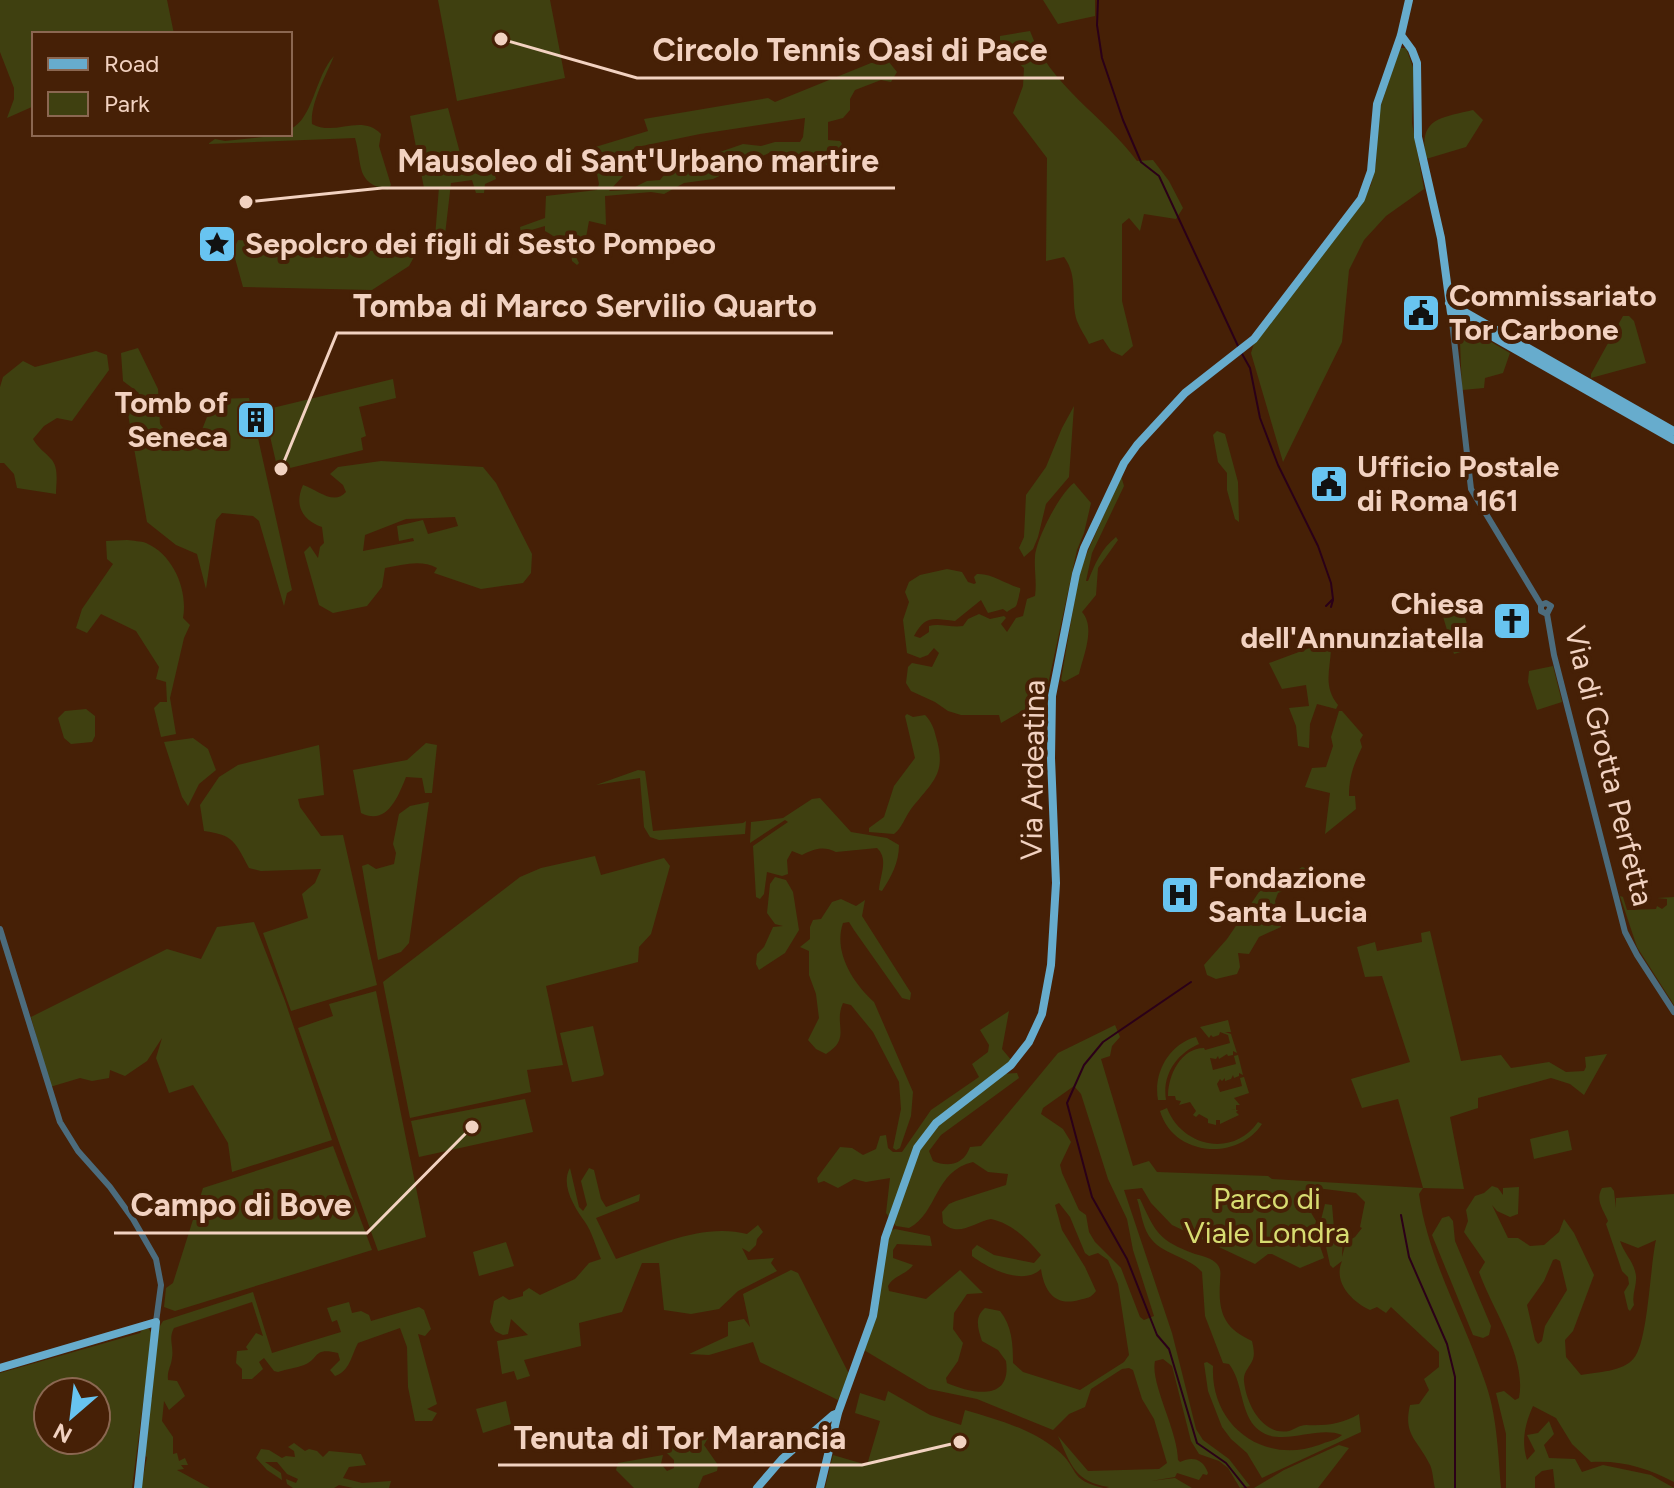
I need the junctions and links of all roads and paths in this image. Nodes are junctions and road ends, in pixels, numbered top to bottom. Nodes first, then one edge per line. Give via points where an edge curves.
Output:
1 (1409, 0) edge
2 (1401, 35) junction
3 (1449, 303) junction
4 (1451, 313) junction
5 (1674, 431) edge
6 (1674, 440) edge
7 (0, 929) edge
8 (1674, 1012) edge
9 (156, 1322) junction
10 (0, 1368) edge
11 (838, 1413) junction
12 (138, 1488) edge
13 (757, 1488) edge
14 (820, 1488) edge

1 - 2 main road, Via Ardeatina
2 - 3 main road, Via di Grotta Perfetta via 1417,63 1418,137
2 - 11 main road, Via Ardeatina via 1376,107 1371,171 1361,199 1269,321 1241,351 1181,397 1137,445 1082,554 1052,696 1055,910 1042,1014 1011,1065 936,1123 917,1148 883,1243 869,1332
3 - 4 main road, Via di Grotta Perfetta
3 - 5 main road
4 - 6 main road
4 - 8 street, Via di Grotta Perfetta via 1471,489 1541,605 1551,605 1547,614 1554,655 1625,932
7 - 9 street via 60,1122 154,1255 161,1285
9 - 10 main road
9 - 12 main road
11 - 13 main road via 782,1459
11 - 14 main road, Via Ardeatina

